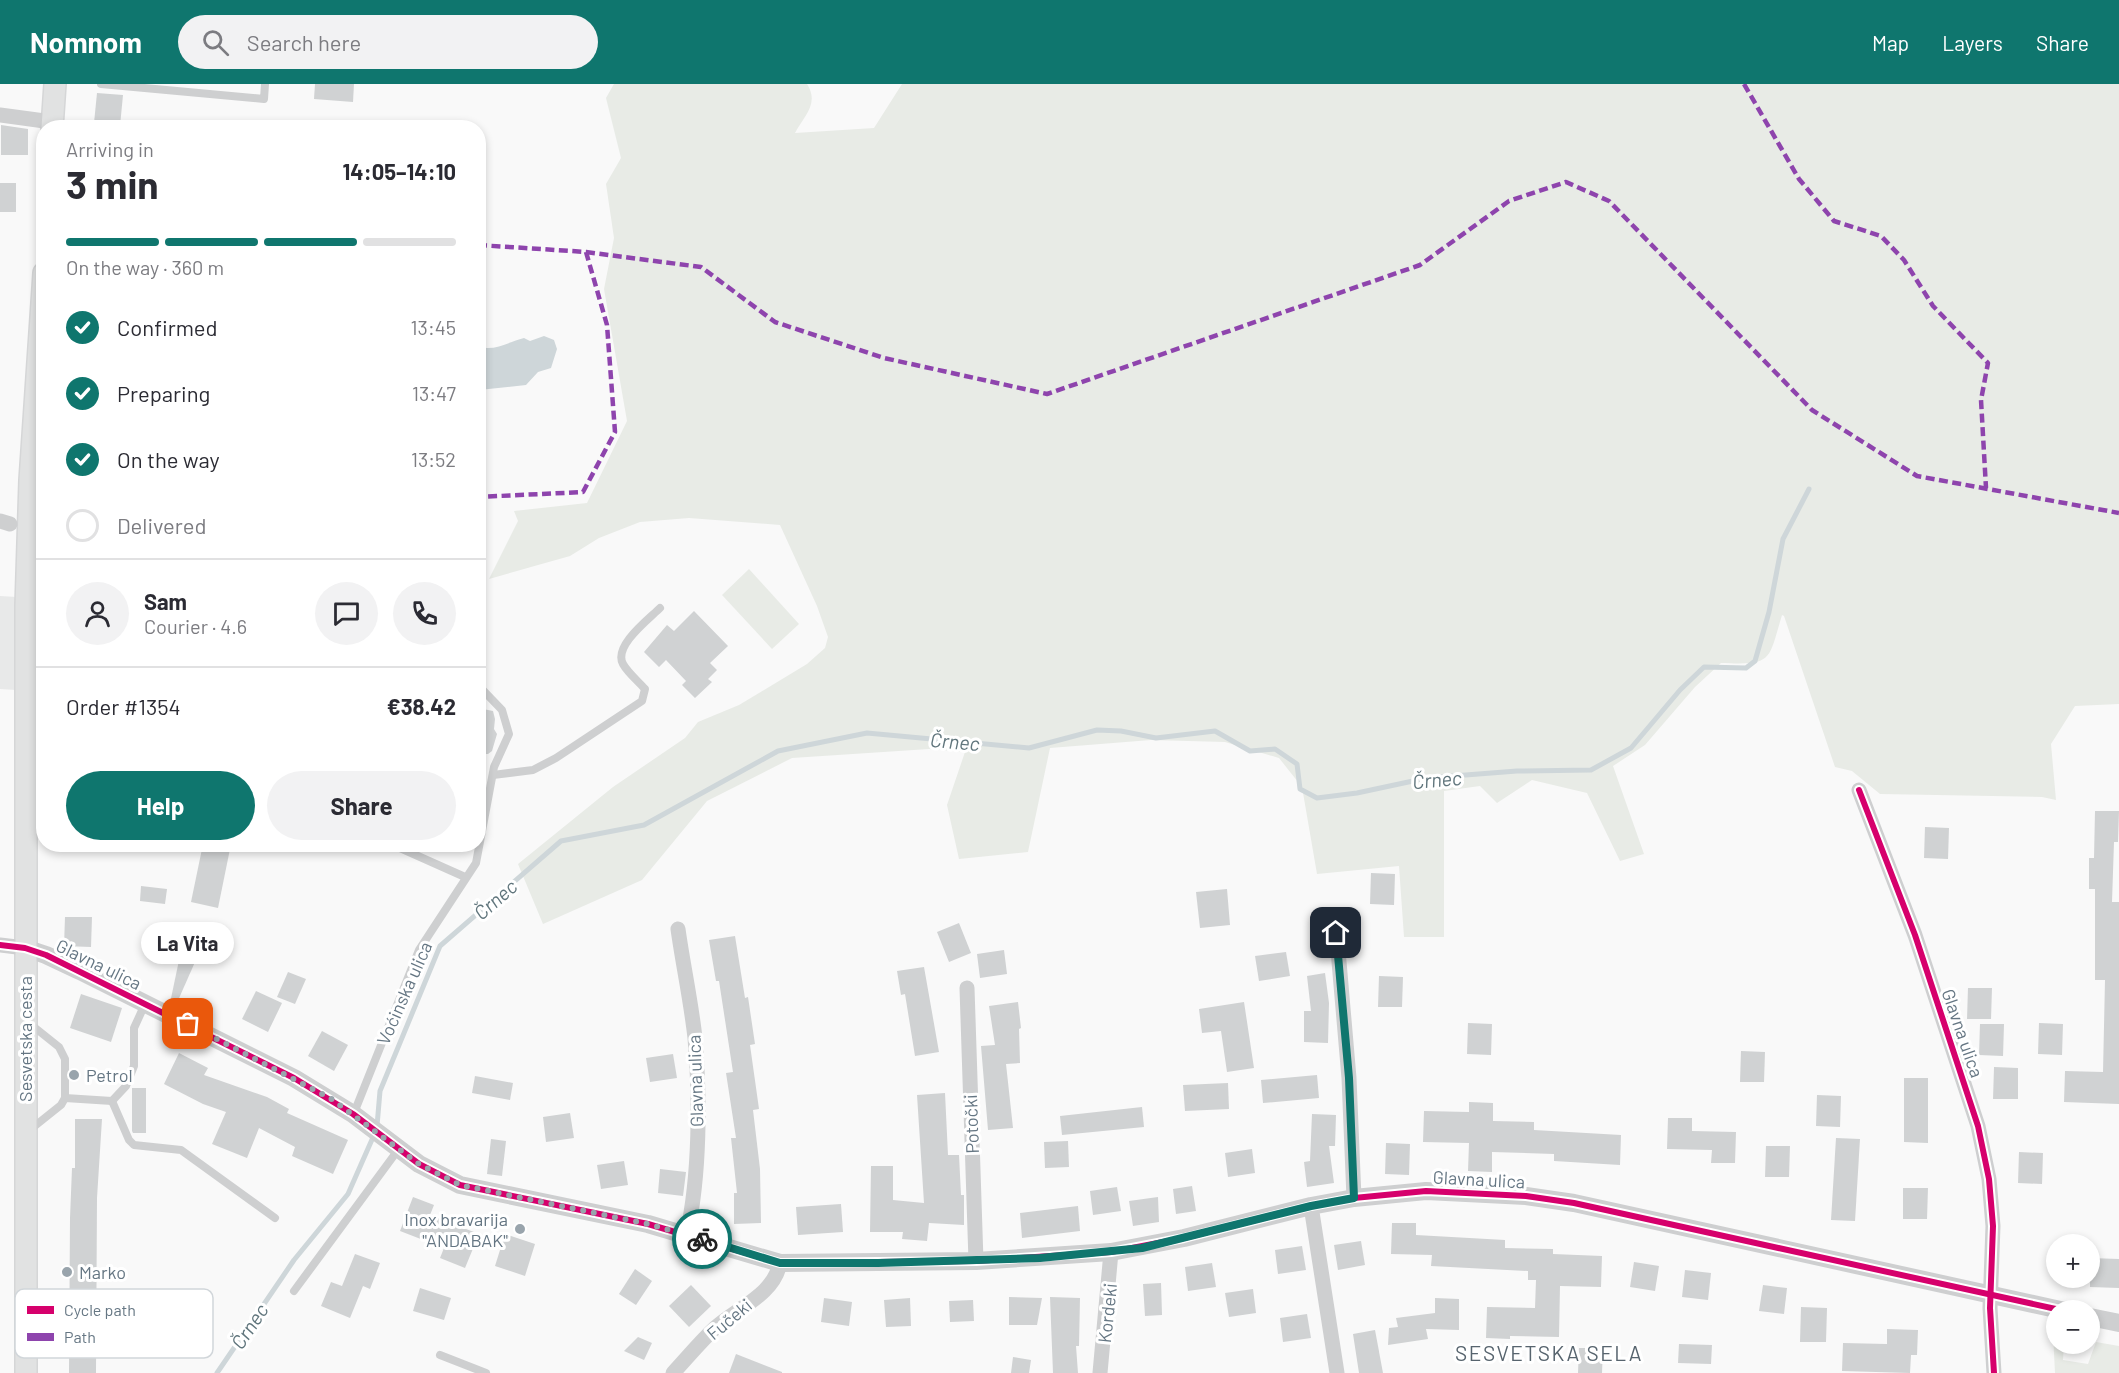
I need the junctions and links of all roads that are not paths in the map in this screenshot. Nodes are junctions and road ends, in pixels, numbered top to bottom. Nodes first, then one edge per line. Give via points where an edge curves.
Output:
1 (55, 84) edge
2 (101, 84) edge
3 (265, 84) edge
4 (0, 115) edge
5 (52, 120) edge
6 (36, 122) edge
7 (36, 443) edge
8 (660, 608) dead end
9 (486, 693) edge
10 (34, 721) edge
11 (493, 775) junction
12 (1859, 790) dead end
13 (34, 805) edge
14 (486, 811) edge
15 (409, 852) edge
16 (478, 852) edge
17 (465, 877) junction
18 (1335, 915) dead end
19 (678, 929) dead end
20 (0, 945) edge
21 (25, 948) junction
22 (967, 988) dead end
23 (145, 1003) junction
24 (25, 1018) junction
25 (65, 1098) junction
26 (112, 1101) junction
27 (360, 1119) junction
28 (25, 1138) junction
29 (391, 1143) junction
30 (1354, 1198) junction
31 (1311, 1206) junction
32 (275, 1218) dead end
33 (687, 1234) junction
34 (1111, 1252) junction
35 (976, 1261) junction
36 (780, 1263) junction
37 (26, 1289) edge
38 (294, 1291) dead end
39 (1991, 1294) junction
40 (2046, 1307) edge
41 (2100, 1319) edge
42 (2119, 1323) edge
43 (441, 1355) dead end
44 (26, 1358) edge
45 (26, 1373) edge
46 (486, 1373) edge
47 (673, 1373) edge
48 (1100, 1373) edge
49 (1337, 1373) edge
50 (1994, 1373) edge

1 - 5 main road
2 - 3 lane via 264,99
4 - 6 street
7 - 10 main road, Sesvetska cesta via 26,606
8 - 11 lane via 623,645 621,654 622,663 645,689 642,701 533,770
9 - 11 lane, Voćinska ulica via 502,710 509,734
10 - 13 main road, Sesvetska cesta
11 - 14 lane, Voćinska ulica
12 - 39 street, Glavna ulica via 1915,935 1978,1126 1989,1179 1993,1226
13 - 21 main road, Sesvetska cesta
15 - 17 lane
16 - 17 lane, Voćinska ulica via 476,863
17 - 27 lane, Voćinska ulica via 419,950
18 - 30 street via 1349,1078
19 - 33 street, Glavna ulica via 695,1038 695,1189
20 - 21 street
21 - 23 street, Glavna ulica
21 - 24 main road, Sesvetska cesta
22 - 35 street, Potočki
23 - 26 lane via 134,1028 134,1066 126,1086
23 - 27 street, Glavna ulica via 294,1078
24 - 25 lane via 63,1053
24 - 28 main road, Sesvetska cesta
25 - 26 lane
25 - 28 lane
26 - 32 lane via 134,1145 181,1150
27 - 29 street, Glavna ulica
28 - 37 main road, Sesvetska cesta
29 - 33 street, Glavna ulica via 442,1178 460,1185
29 - 38 lane
30 - 31 street, Glavna ulica
30 - 39 street, Glavna ulica via 1426,1191 1526,1196 1574,1203
31 - 34 street, Glavna ulica
31 - 49 street
33 - 36 street, Glavna ulica
34 - 35 street, Glavna ulica
34 - 48 street, Kordeki
35 - 36 street, Glavna ulica
36 - 47 street, Fučeki via 767,1289 715,1328
39 - 40 street, Glavna ulica
39 - 50 street
41 - 42 street
43 - 46 lane
44 - 45 main road, Sesvetska cesta

